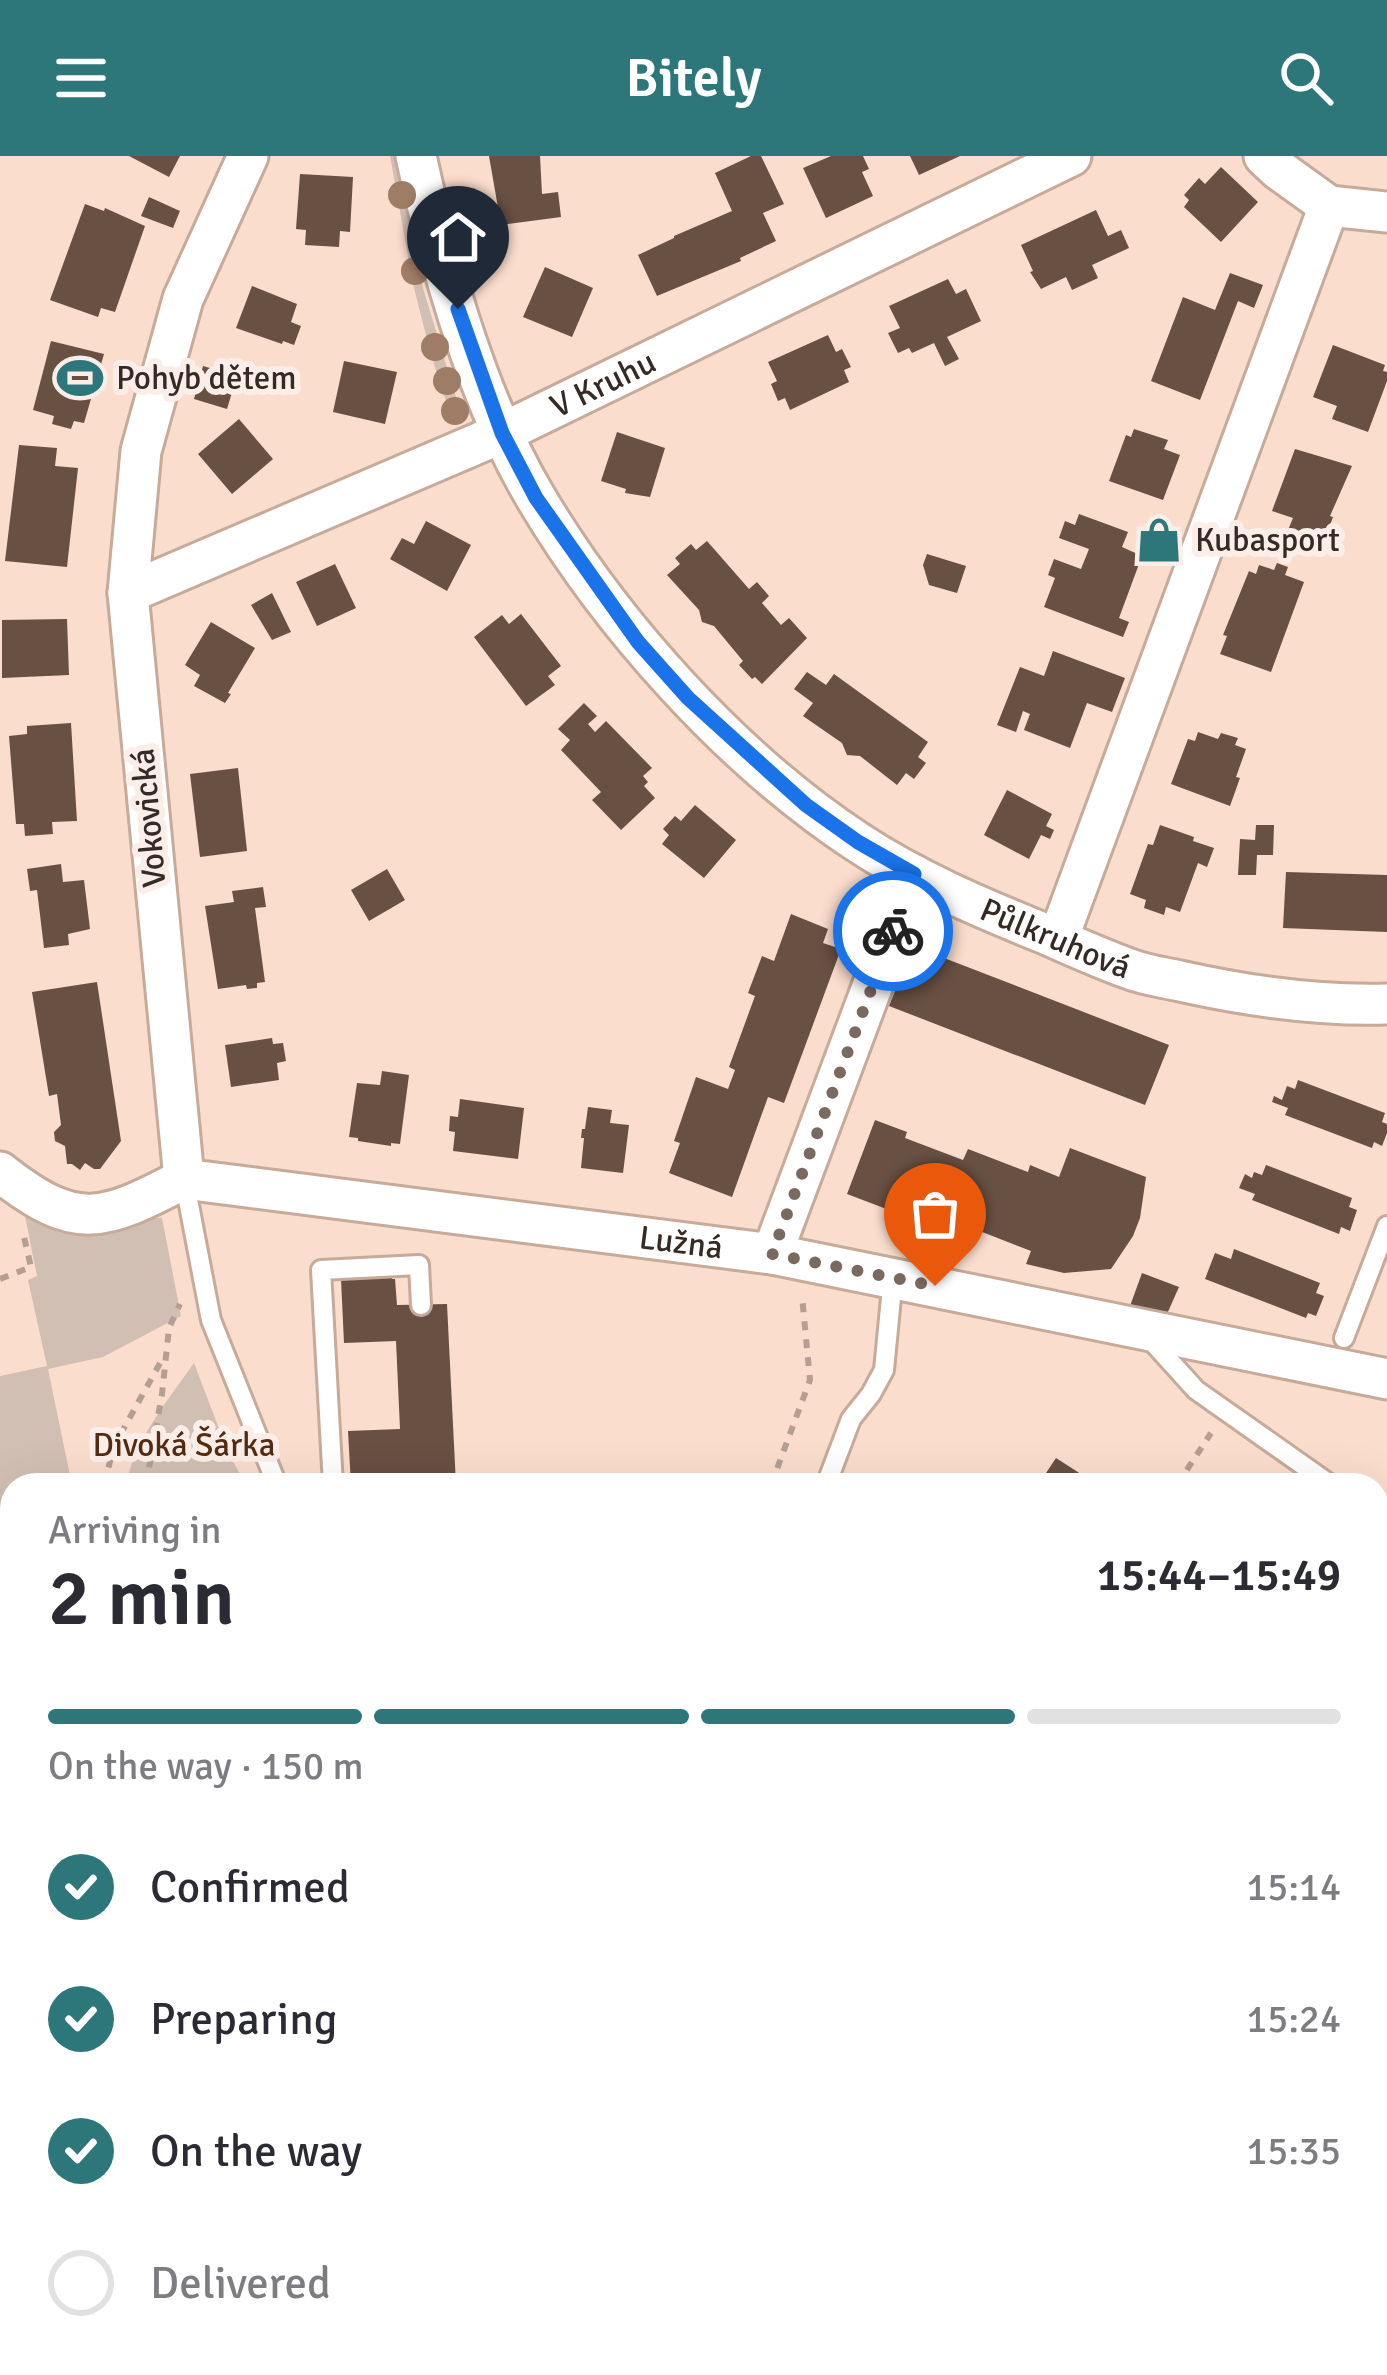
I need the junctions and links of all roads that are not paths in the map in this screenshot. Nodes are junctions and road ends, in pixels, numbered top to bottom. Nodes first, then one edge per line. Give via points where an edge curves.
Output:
1 (248, 156) edge
2 (416, 156) edge
3 (1071, 156) edge
4 (1264, 156) edge
5 (1329, 206) junction
6 (1387, 212) edge
7 (502, 433) junction
8 (128, 593) junction
9 (914, 874) junction
10 (1058, 939) junction
11 (1387, 1004) edge
12 (0, 1172) edge
13 (184, 1179) junction
14 (1387, 1226) edge
15 (772, 1254) junction
16 (893, 1277) junction
17 (421, 1305) dead end
18 (1141, 1329) junction
19 (1344, 1338) dead end
20 (1387, 1379) edge
21 (272, 1473) edge
22 (332, 1473) edge
23 (831, 1473) edge
24 (1314, 1473) edge

1 - 8 street, Vokovická via 183,299 141,451
2 - 7 street, Půlkruhová
3 - 7 street, V Kruhu
4 - 5 street
5 - 6 street
5 - 10 street
7 - 8 street, V Kruhu
7 - 9 street, Půlkruhová via 587,574 688,698 806,805
8 - 13 street, Vokovická
9 - 10 street, Půlkruhová
9 - 15 street
10 - 11 street, Půlkruhová via 1131,970 1216,989
12 - 13 street via 44,1202 84,1215 122,1210
13 - 15 street, Lužná
13 - 21 lane, Vokovická via 211,1320
14 - 19 lane
15 - 16 street, Lužná
16 - 18 street, Lužná
16 - 23 lane via 884,1370 851,1419
17 - 22 lane via 419,1265 321,1270
18 - 20 street, Lužná
18 - 24 lane via 1196,1390

